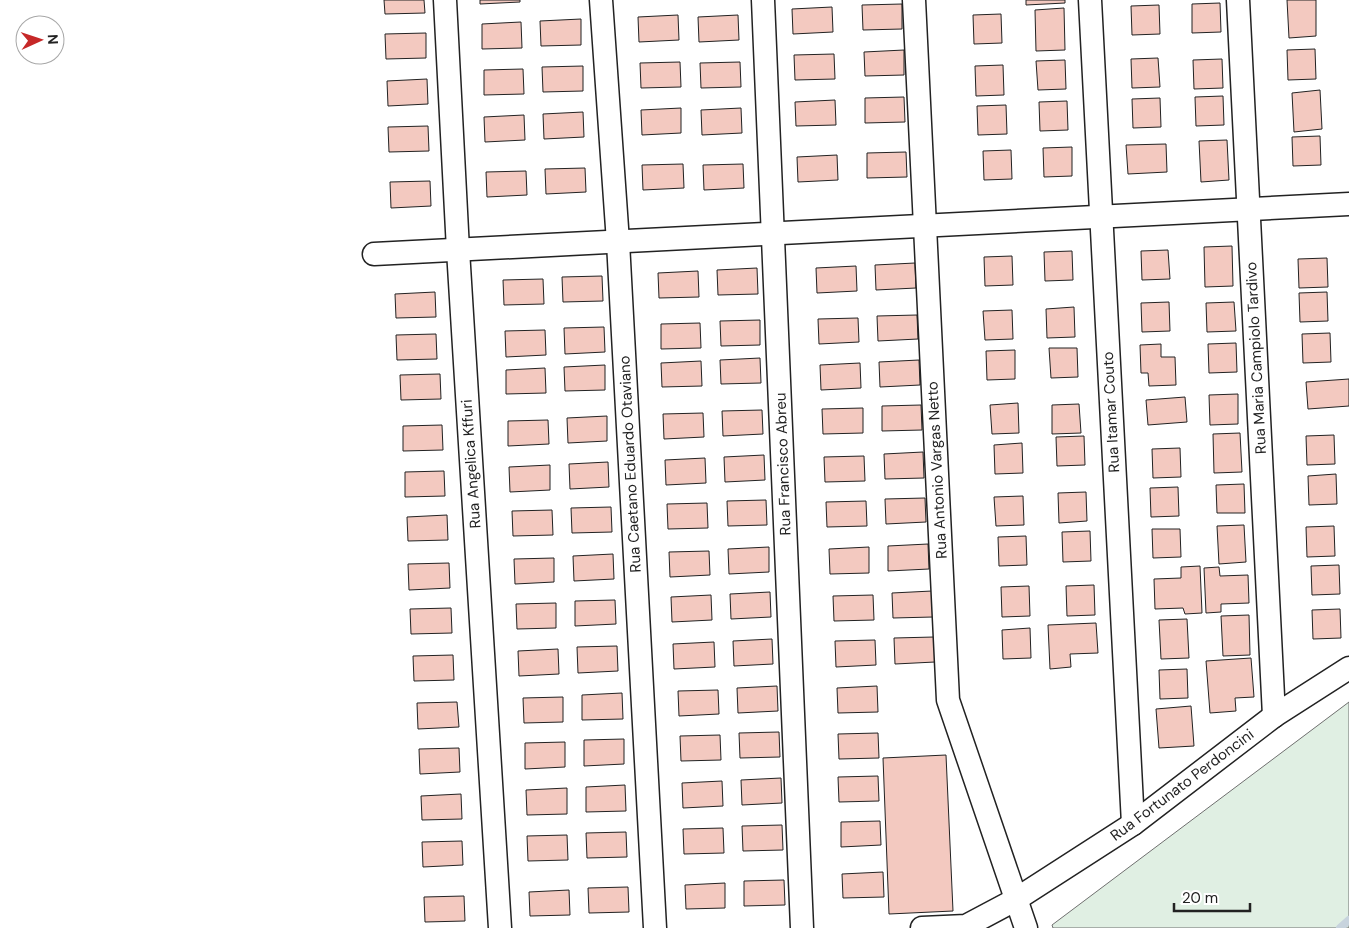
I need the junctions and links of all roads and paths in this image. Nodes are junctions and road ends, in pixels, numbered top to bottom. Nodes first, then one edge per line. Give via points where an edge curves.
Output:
1 (445, 0) edge
2 (601, 0) edge
3 (763, 0) edge
4 (914, 0) edge
5 (1090, 0) edge
6 (1238, 0) edge
7 (1349, 204) edge
8 (1249, 209) junction
9 (1101, 216) junction
10 (926, 226) junction
11 (774, 234) junction
12 (618, 242) junction
13 (458, 250) junction
14 (374, 254) dead end
15 (1349, 668) edge
16 (1274, 716) junction
17 (1133, 824) junction
18 (1015, 900) junction
19 (500, 928) edge
20 (655, 928) edge
21 (802, 928) edge
22 (922, 928) edge
23 (1026, 928) edge

1 - 13 street, Rua Angelica Kffuri
2 - 12 street, Rua Caetano Eduardo Otaviano
3 - 11 street, Rua Francisco Abreu
4 - 10 street, Rua Antonio Vargas Netto
5 - 9 street, Rua Itamar Couto
6 - 8 street, Rua Maria Campiolo Tardivo
7 - 8 street
8 - 9 street
8 - 16 street, Rua Maria Campiolo Tardivo
9 - 10 street
9 - 17 street, Rua Itamar Couto
10 - 11 street
10 - 18 street, Rua Antonio Vargas Netto via 948,700
11 - 12 street
11 - 21 street, Rua Francisco Abreu
12 - 13 street
12 - 20 street, Rua Caetano Eduardo Otaviano
13 - 14 street
13 - 19 street, Rua Angelica Kffuri
15 - 16 street, Rua Fortunato Perdoncini
16 - 17 street, Rua Fortunato Perdoncini
17 - 18 street, Rua Fortunato Perdoncini
18 - 22 street, Rua Fortunato Perdoncini via 966,926
18 - 23 street, Rua Antonio Vargas Netto

